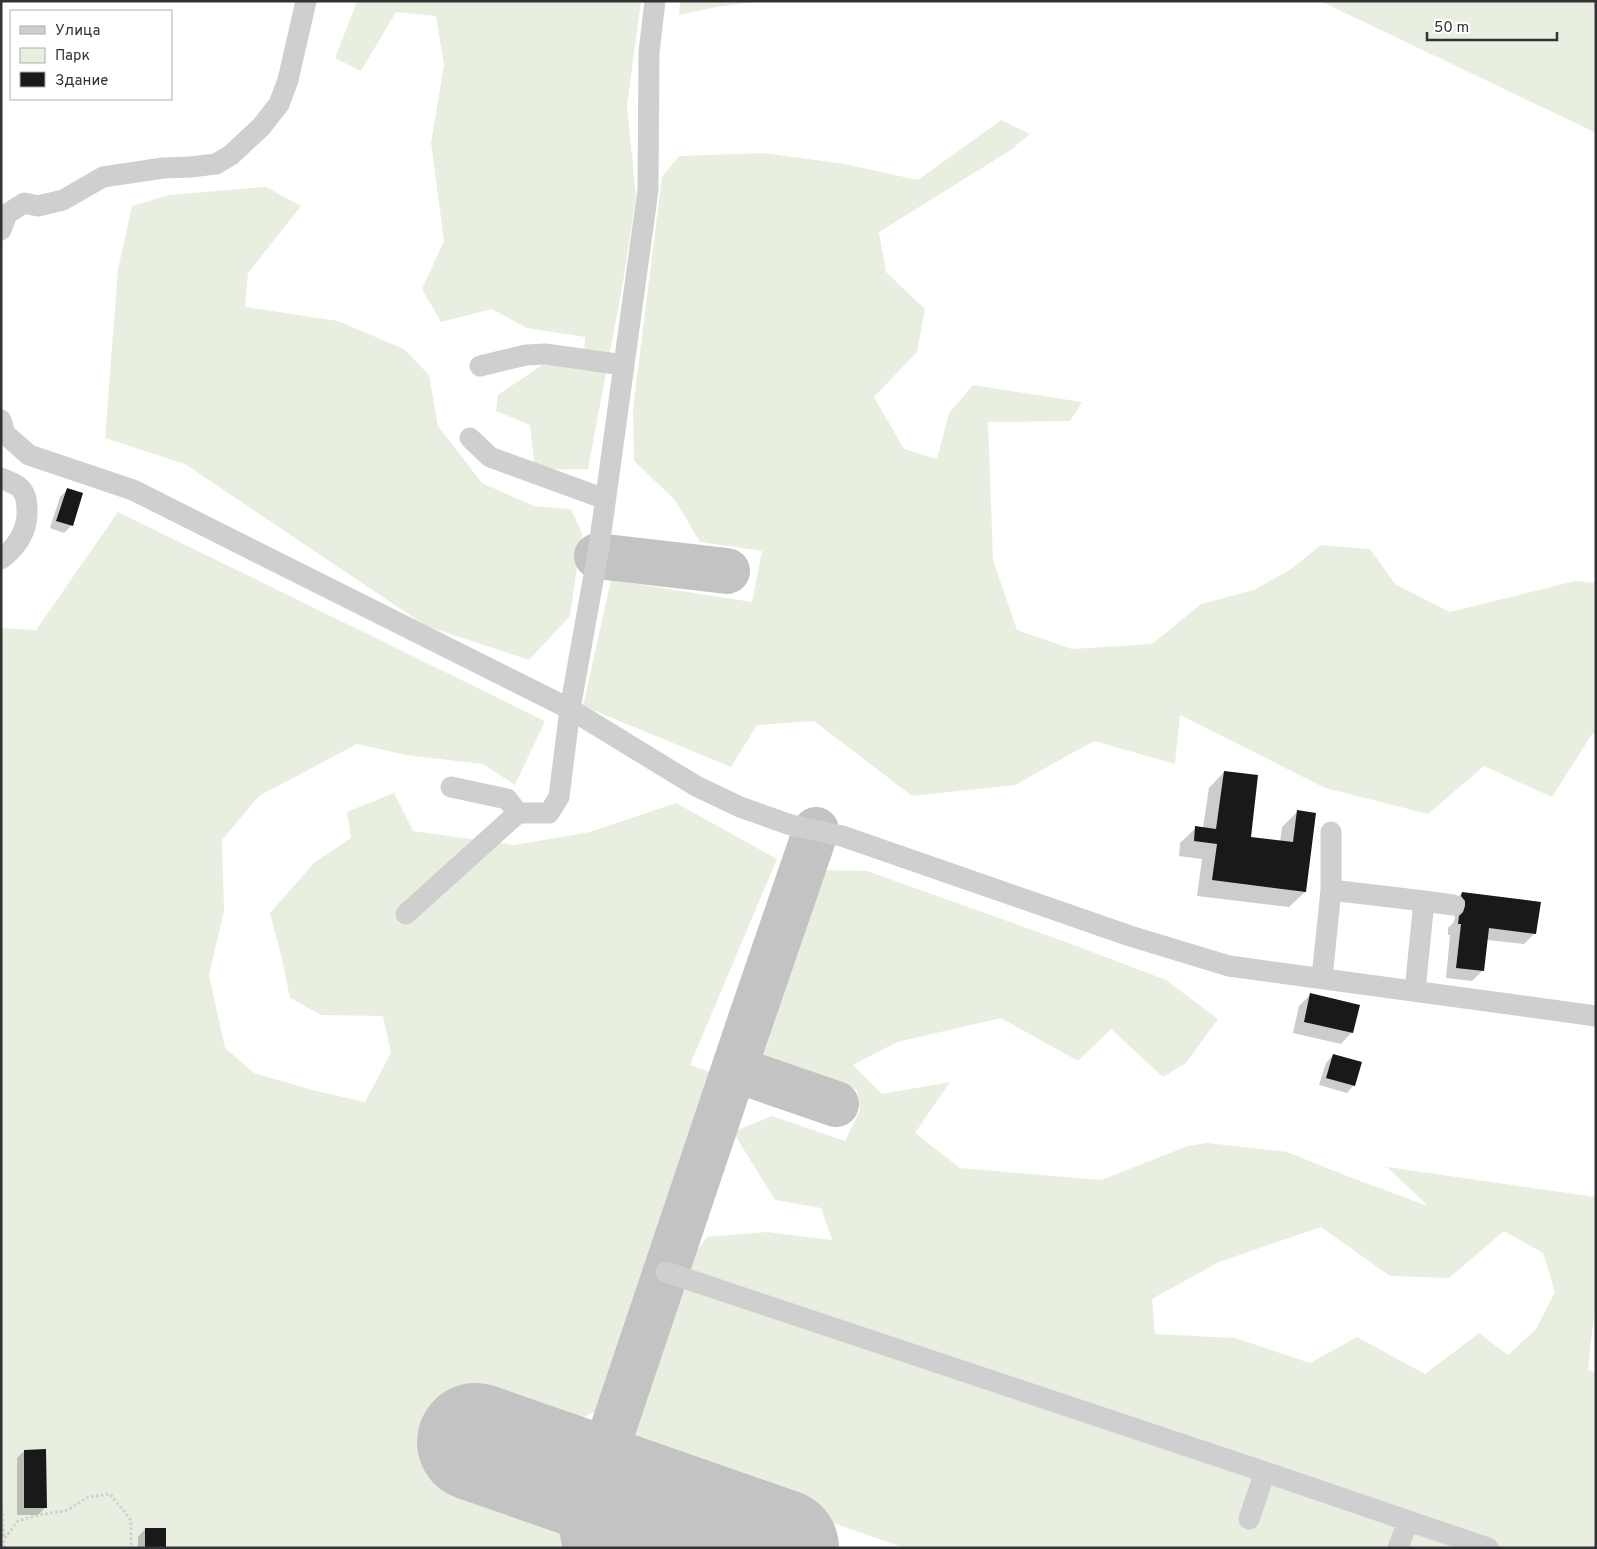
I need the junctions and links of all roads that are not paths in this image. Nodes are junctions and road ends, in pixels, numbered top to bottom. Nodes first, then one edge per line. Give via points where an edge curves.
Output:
1 (306, 1) edge
2 (656, 1) edge
3 (1, 198) edge
4 (24, 203) junction
5 (1, 230) edge
6 (624, 365) junction
7 (480, 366) dead end
8 (1, 420) edge
9 (470, 438) dead end
10 (38, 459) junction
11 (1, 477) edge
12 (605, 499) junction
13 (1, 559) edge
14 (570, 709) junction
15 (450, 787) dead end
16 (518, 813) junction
17 (1330, 832) dead end
18 (1331, 890) junction
19 (1424, 901) junction
20 (1453, 905) dead end
21 (406, 914) dead end
22 (1322, 978) junction
23 (1415, 991) junction
24 (1596, 1016) edge
25 (666, 1272) dead end
26 (1265, 1472) junction
27 (1249, 1519) dead end
28 (1408, 1521) junction
29 (1398, 1548) edge
30 (1488, 1548) edge

1 - 4 street via 288,80 279,104 262,127 231,155 216,164 103,177 63,200 38,206
2 - 6 street via 649,52 648,190
3 - 4 street
4 - 5 street via 7,214
6 - 7 street via 545,354
6 - 12 street
8 - 10 street via 5,434
9 - 12 street via 490,457
10 - 11 street
10 - 14 street via 133,490
11 - 13 street via 20,487 27,500 28,519 24,534
12 - 14 street
14 - 16 street via 559,797 549,813
14 - 22 street via 696,786 740,807 842,836 1130,936 1229,966
15 - 16 street via 507,799
16 - 21 street
17 - 18 street
18 - 19 street
18 - 22 street
19 - 20 street
19 - 23 street
22 - 23 street
23 - 24 street
25 - 26 street
26 - 27 street
26 - 28 street
28 - 29 street
28 - 30 street

